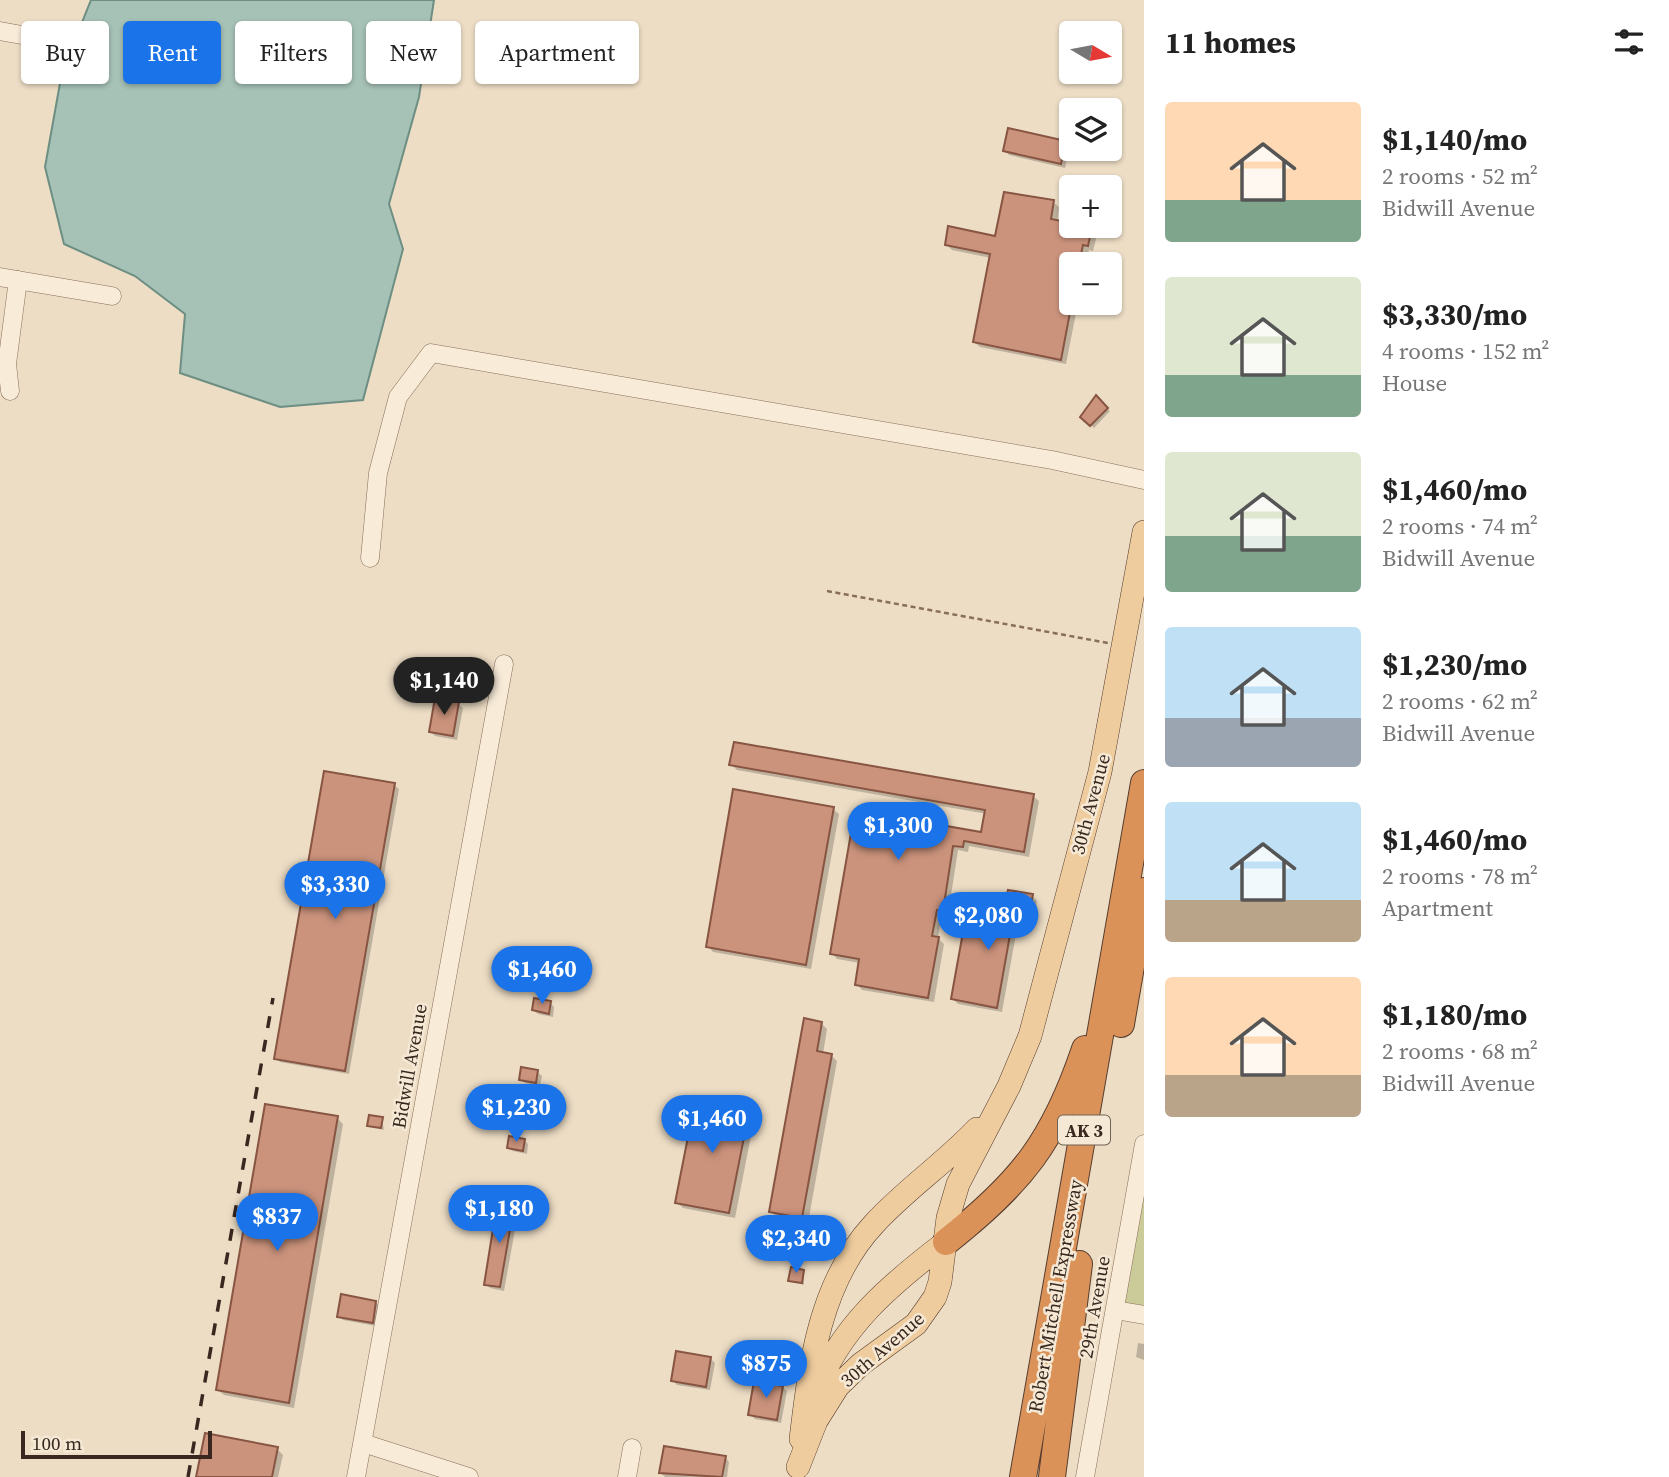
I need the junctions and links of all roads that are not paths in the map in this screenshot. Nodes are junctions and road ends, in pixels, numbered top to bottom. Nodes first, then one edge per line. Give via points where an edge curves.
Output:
1 (0, 31) edge
2 (21, 35) edge
3 (0, 277) edge
4 (18, 280) junction
5 (112, 296) dead end
6 (10, 391) dead end
7 (1144, 480) edge
8 (1144, 532) edge
9 (369, 558) dead end
10 (504, 664) dead end
11 (1144, 783) edge
12 (1132, 850) junction
13 (1144, 891) edge
14 (996, 1109) junction
15 (1144, 1144) edge
16 (946, 1242) junction
17 (1079, 1264) junction
18 (1115, 1310) junction
19 (1144, 1315) edge
20 (363, 1443) junction
21 (632, 1448) dead end
22 (797, 1472) edge
23 (356, 1477) edge
24 (469, 1477) edge
25 (627, 1477) edge
26 (1023, 1477) edge
27 (1040, 1477) edge
28 (1052, 1477) edge
29 (1085, 1477) edge

1 - 2 street
3 - 4 street
4 - 5 street
4 - 6 street via 7,364
7 - 9 street via 1052,460 431,353 398,397 378,474
8 - 14 main road, 30th Avenue via 1100,772 1030,1036
10 - 20 street, Bidwill Avenue
11 - 12 highway, Robert Mitchell Expressway / AK 3
12 - 16 highway via 1086,1046 1059,1115 1020,1176 995,1203
12 - 26 highway, Robert Mitchell Expressway / AK 3
13 - 17 highway, Robert Mitchell Expressway / AK 3
14 - 16 main road, 30th Avenue via 958,1184
14 - 22 main road, 30th Avenue via 873,1225 845,1263 814,1348
15 - 18 street, 29th Avenue
16 - 22 main road via 872,1304 837,1349 816,1391
16 - 22 main road, 30th Avenue via 940,1282 927,1311 838,1386 817,1421
17 - 27 highway, Robert Mitchell Expressway / AK 3
17 - 28 highway
18 - 19 street
18 - 29 street, 29th Avenue
20 - 23 street, Bidwill Avenue
20 - 24 street
21 - 25 street

